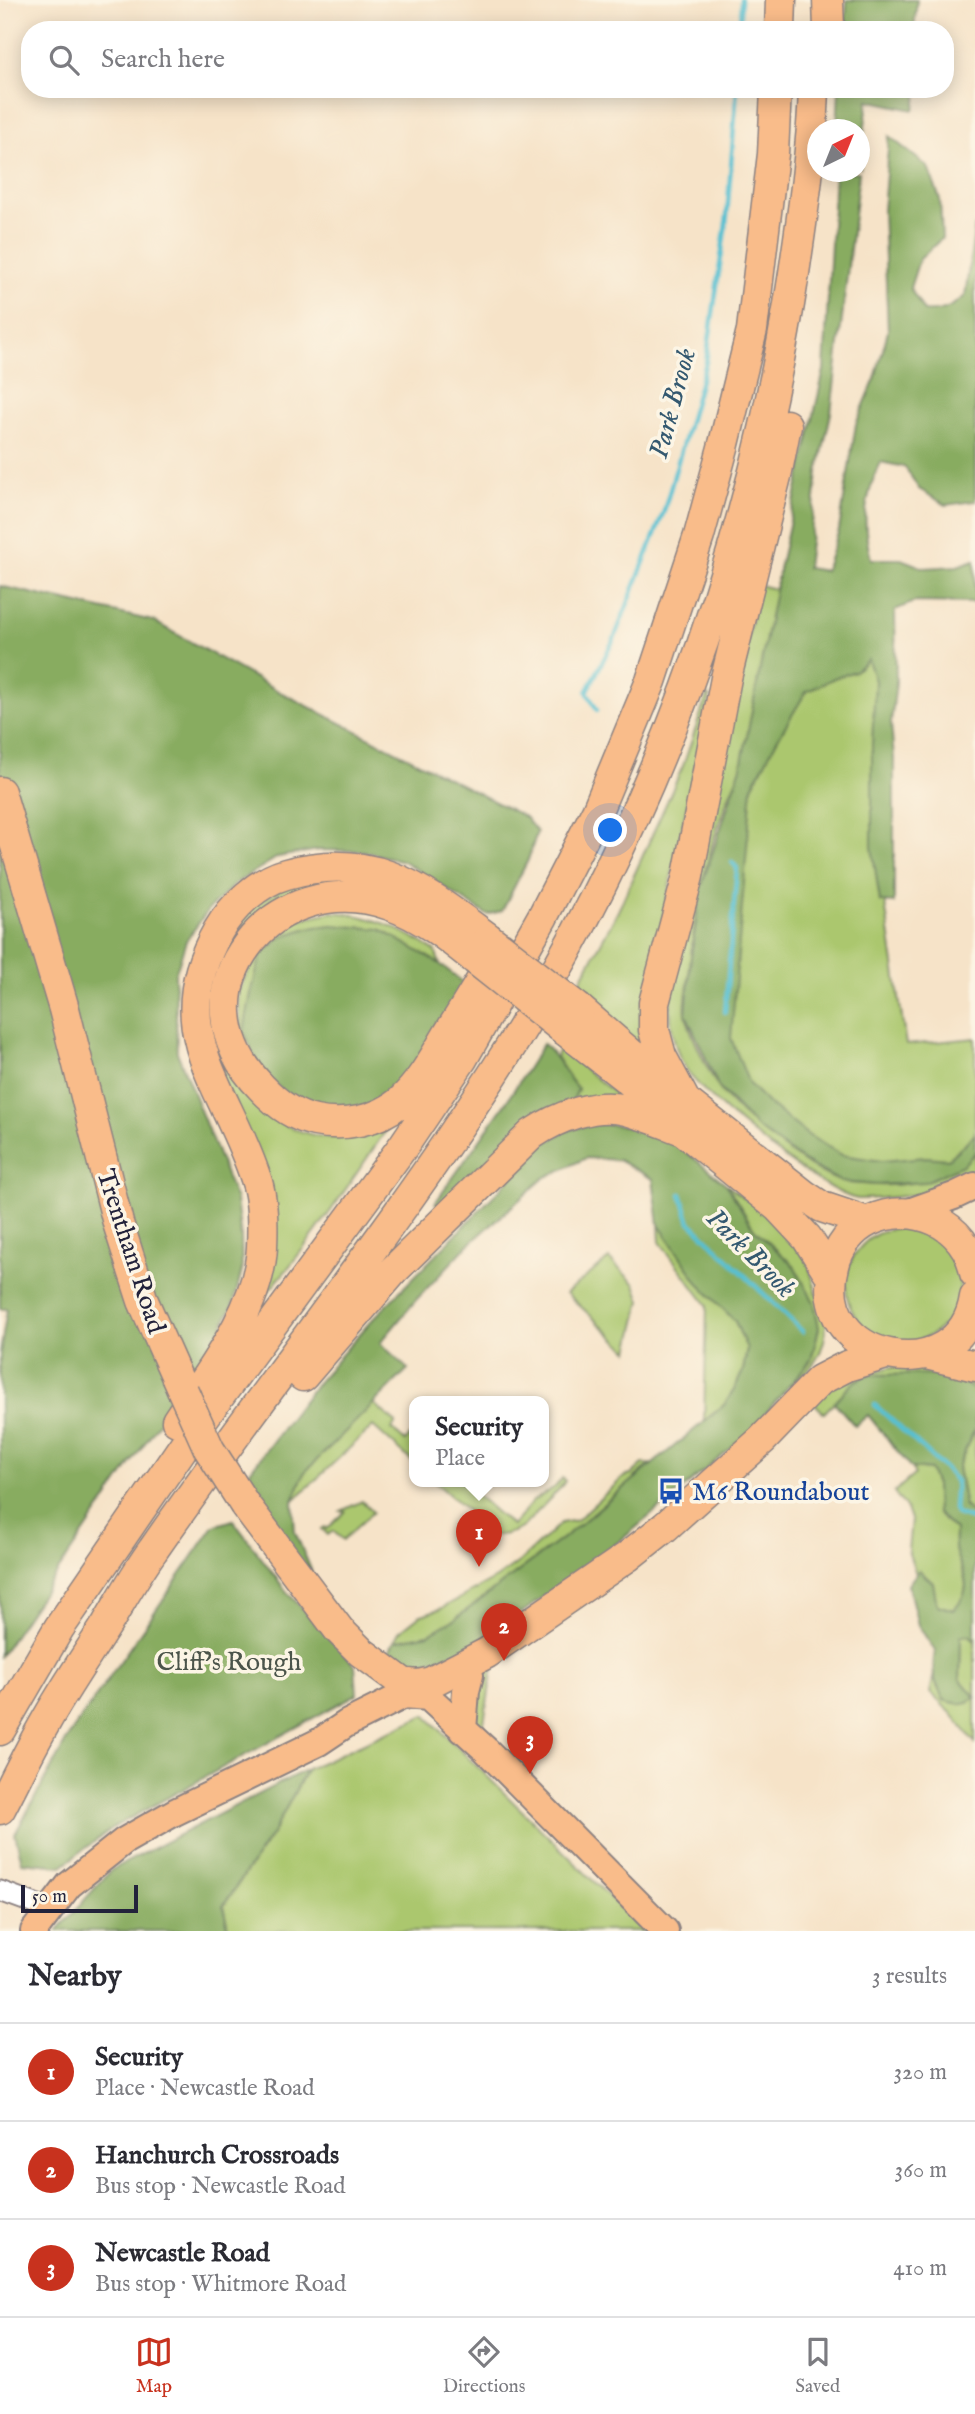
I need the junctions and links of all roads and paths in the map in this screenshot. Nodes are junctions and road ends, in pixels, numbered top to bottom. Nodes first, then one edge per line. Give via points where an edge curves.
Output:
1 (781, 0) edge
2 (815, 0) edge
3 (828, 0) edge
4 (780, 21) edge
5 (815, 21) edge
6 (829, 21) edge
7 (776, 98) edge
8 (813, 98) edge
9 (827, 98) edge
10 (826, 119) edge
11 (773, 154) junction
12 (821, 182) edge
13 (0, 792) edge
14 (482, 948) junction
15 (573, 1020) junction
16 (685, 1101) junction
17 (683, 1130) junction
18 (975, 1186) edge
19 (909, 1212) junction
20 (867, 1222) junction
21 (975, 1270) edge
22 (831, 1276) junction
23 (975, 1297) edge
24 (838, 1316) junction
25 (883, 1354) junction
26 (926, 1354) junction
27 (975, 1366) edge
28 (820, 1380) junction
29 (506, 1639) junction
30 (470, 1675) junction
31 (415, 1690) junction
32 (0, 1707) edge
33 (46, 1721) junction
34 (0, 1730) edge
35 (463, 1730) junction
36 (0, 1809) edge
37 (0, 1891) edge
38 (42, 1920) edge
39 (665, 1931) edge

1 - 4 highway
2 - 5 highway
3 - 6 highway
7 - 11 highway
8 - 33 highway via 806,188 783,346 762,445 689,681 630,825 572,942 493,1074 375,1245 150,1553
9 - 10 highway
11 - 14 highway via 712,424 663,593 633,677 561,843 431,1063 400,1102 382,1115 330,1124 289,1112 268,1094 249,1075 228,1034 225,992 239,958 268,924 307,902 347,896 391,905
11 - 34 highway via 752,330 699,536 651,681 597,811 462,1059 74,1605
12 - 16 highway via 804,333 776,476 726,678 688,876 654,1003 654,1030 661,1056
13 - 31 highway, Trentham Road, bridge via 64,1009 118,1223 143,1301 209,1448 245,1506 339,1630 361,1652
14 - 15 highway, bridge
14 - 32 highway via 443,905 409,883 347,866 313,867 278,876 249,894 225,919 197,977 194,1012 199,1046 257,1182 262,1216 258,1279 233,1335 22,1664
15 - 16 highway
15 - 17 highway
16 - 20 highway via 822,1207
17 - 22 highway via 793,1221
17 - 33 highway via 624,1109 601,1109 556,1121 532,1134 394,1270 340,1331 284,1399
18 - 19 main road
19 - 20 highway
19 - 21 highway via 946,1226 964,1245
20 - 22 highway via 839,1251
22 - 24 highway
23 - 26 highway via 961,1329
24 - 25 highway via 857,1340
24 - 28 highway
25 - 26 highway
25 - 28 highway
26 - 27 highway
28 - 29 highway via 762,1440 665,1527
29 - 30 highway via 492,1662
29 - 31 highway via 478,1646
30 - 31 highway
30 - 35 main road
31 - 35 main road
31 - 38 main road via 339,1715 319,1742 124,1841 69,1885
33 - 36 highway
35 - 39 main road
37 - 38 street

